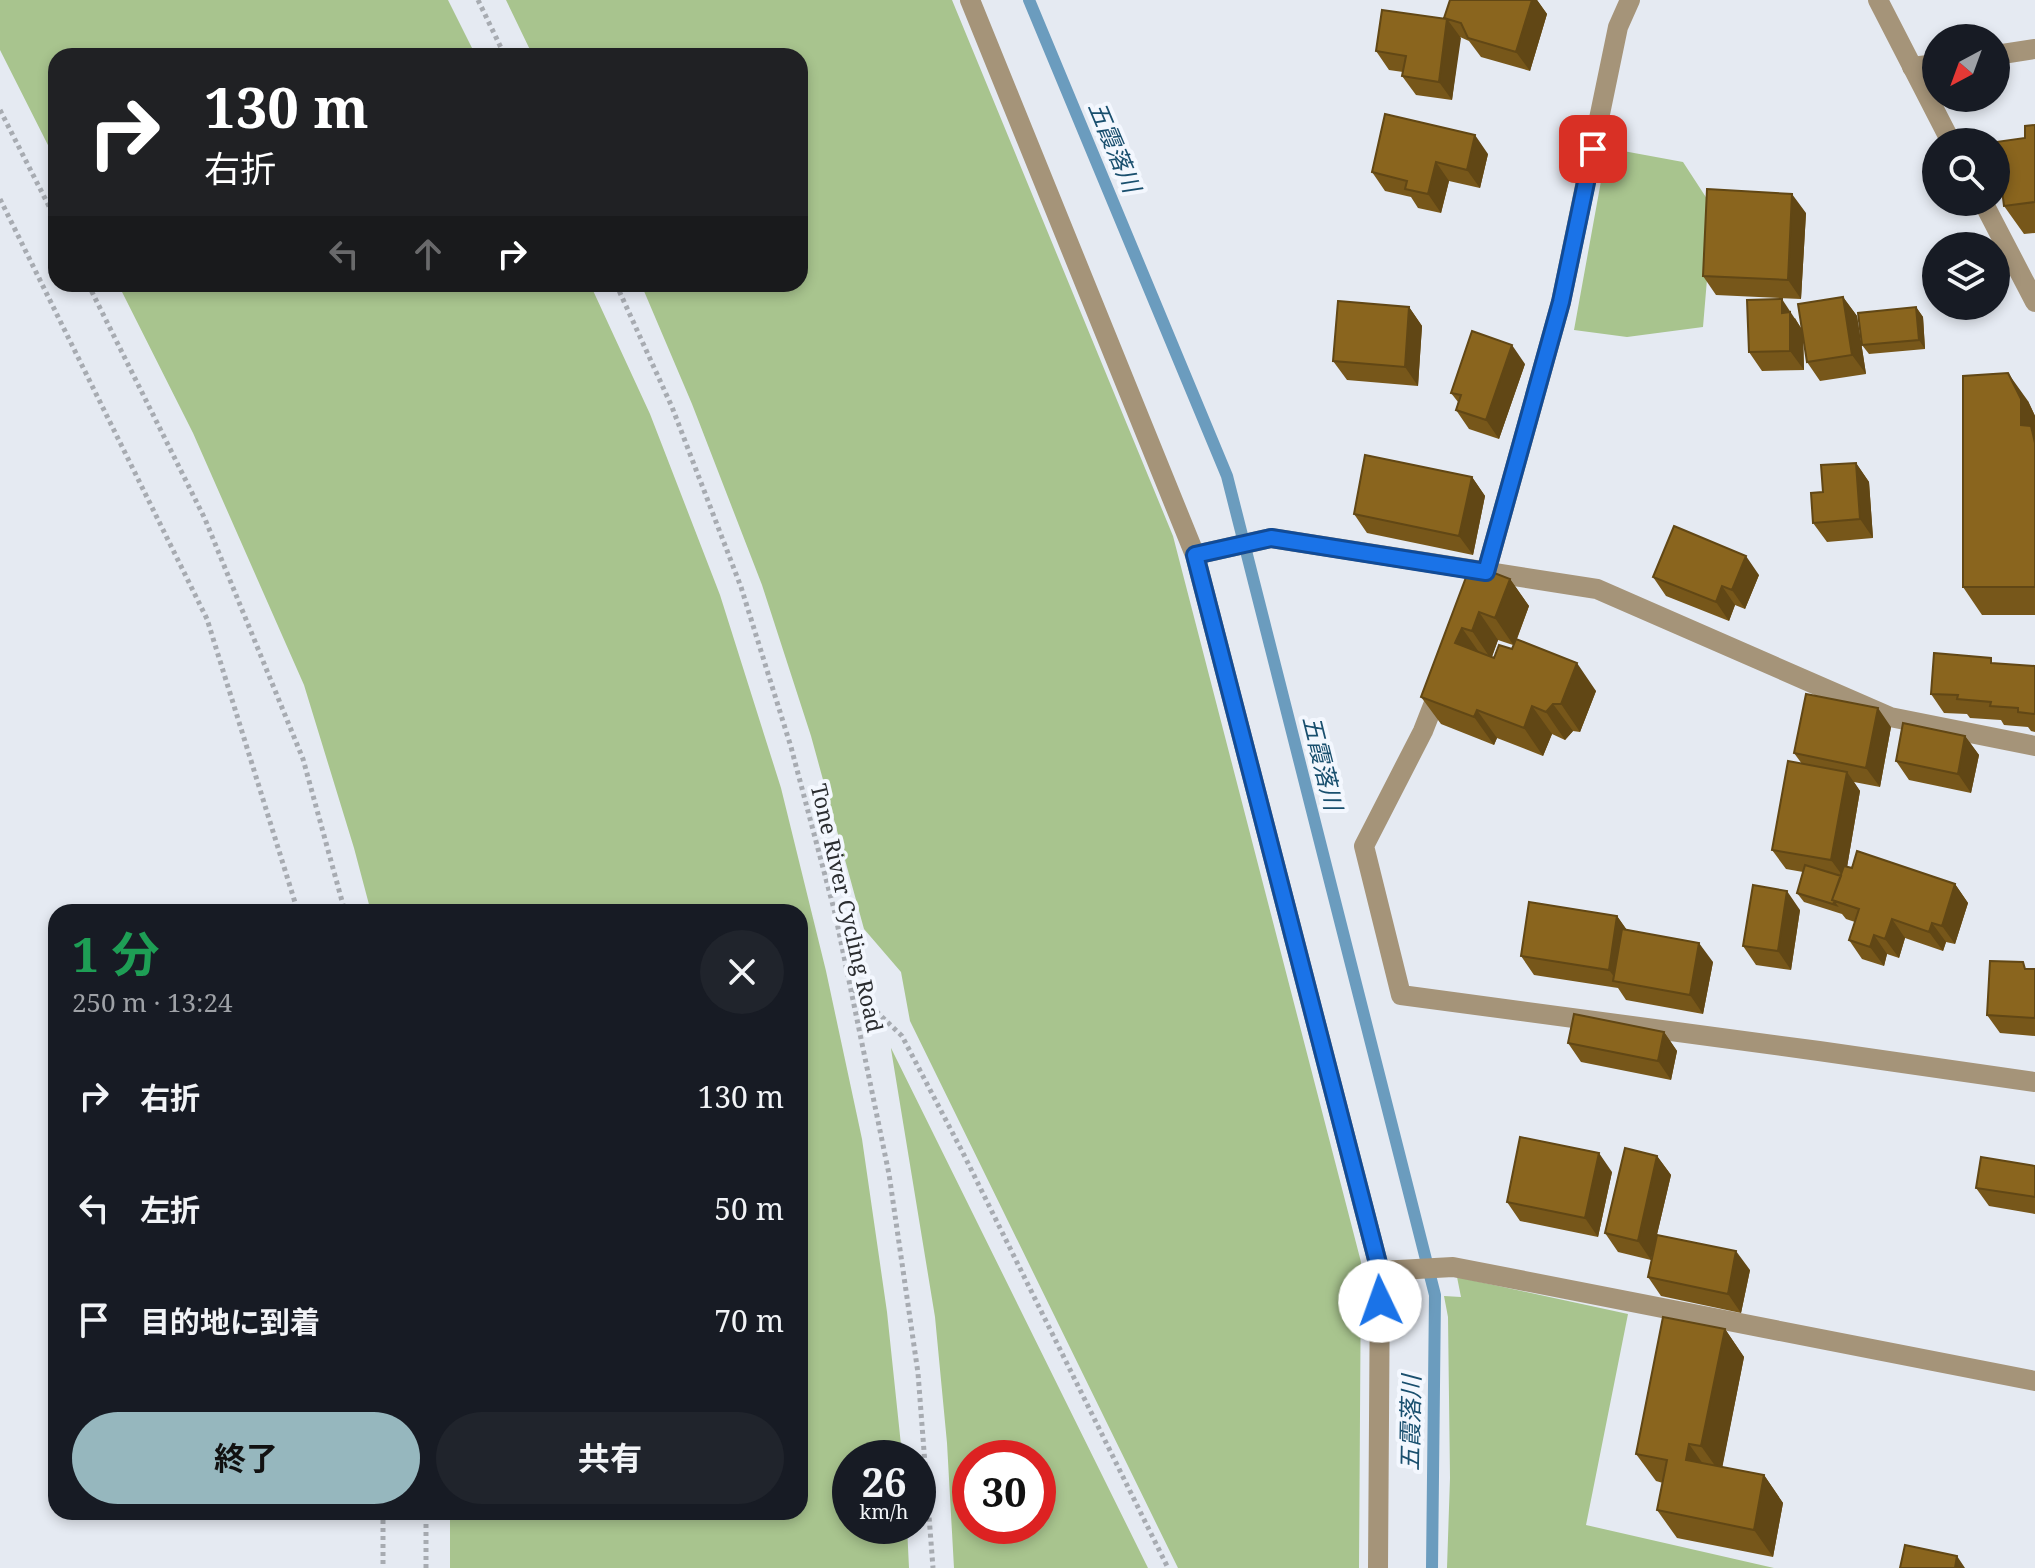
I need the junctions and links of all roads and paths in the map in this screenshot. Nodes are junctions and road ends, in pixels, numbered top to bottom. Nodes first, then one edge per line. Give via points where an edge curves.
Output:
1 (478, 0) edge
2 (970, 0) edge
3 (1630, 0) edge
4 (1878, 0) edge
5 (501, 48) edge
6 (2035, 49) edge
7 (2010, 53) edge
8 (1922, 66) edge
9 (1912, 67) junction
10 (0, 110) edge
11 (1944, 128) edge
12 (0, 199) edge
13 (48, 204) edge
14 (1990, 216) edge
15 (92, 292) edge
16 (620, 292) edge
17 (2035, 302) edge
18 (1195, 555) junction
19 (1486, 572) junction
20 (1468, 615) edge
21 (1446, 673) edge
22 (2035, 746) edge
23 (296, 904) edge
24 (343, 904) edge
25 (851, 987) junction
26 (2035, 1082) edge
27 (1390, 1270) junction
28 (2035, 1381) edge
29 (383, 1520) edge
30 (426, 1520) edge
31 (383, 1568) edge
32 (426, 1568) edge
33 (933, 1568) edge
34 (1168, 1568) edge
35 (1378, 1568) edge

1 - 5 path
2 - 18 street
3 - 19 street via 1618,27 1561,302
4 - 9 street
6 - 7 street
8 - 9 street
9 - 11 street
10 - 13 path
12 - 23 path via 207,619
14 - 17 street
15 - 24 path via 205,519 303,759
16 - 25 path, Tone River Cycling Road via 672,407 741,587 791,747
18 - 19 street via 1271,538
18 - 27 street
19 - 20 street
19 - 22 street via 1597,589 1890,717
21 - 26 street via 1423,731 1364,846 1401,995
25 - 33 path, Tone River Cycling Road via 889,1174 918,1373
25 - 34 path via 902,1036
27 - 28 street via 1453,1267
27 - 35 street
29 - 31 path
30 - 32 path

